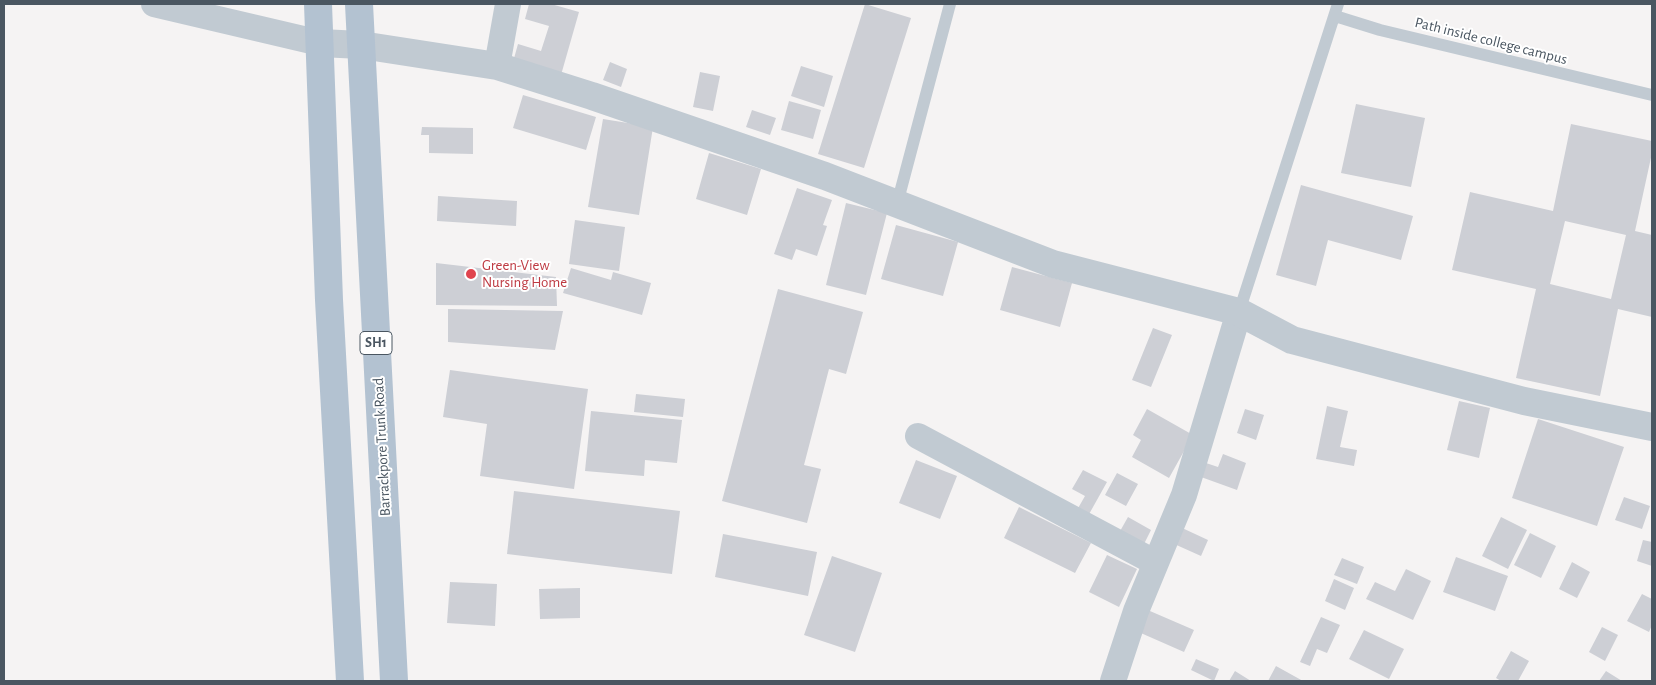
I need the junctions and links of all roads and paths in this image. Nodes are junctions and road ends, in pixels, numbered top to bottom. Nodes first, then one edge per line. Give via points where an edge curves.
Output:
1 (154, 4) edge
2 (318, 4) edge
3 (359, 4) edge
4 (508, 4) edge
5 (950, 4) edge
6 (1337, 10) edge
7 (320, 43) junction
8 (361, 45) junction
9 (497, 66) junction
10 (1652, 95) edge
11 (897, 204) junction
12 (1239, 312) junction
13 (1652, 427) edge
14 (918, 436) dead end
15 (1156, 563) junction
16 (350, 681) edge
17 (394, 681) edge
18 (1113, 681) edge

1 - 7 street
2 - 7 main road
3 - 8 main road, Barrackpore Trunk Road / SH1
4 - 9 street
5 - 11 lane
6 - 10 lane, Path inside college campus via 1380,30
6 - 12 lane
7 - 8 street
7 - 16 main road via 328,300
8 - 9 street
8 - 17 main road, Barrackpore Trunk Road / SH1
9 - 11 street via 611,102
11 - 12 street via 1053,264
12 - 13 street via 1292,340 1524,401
12 - 15 street via 1184,495
14 - 15 street
15 - 18 street

